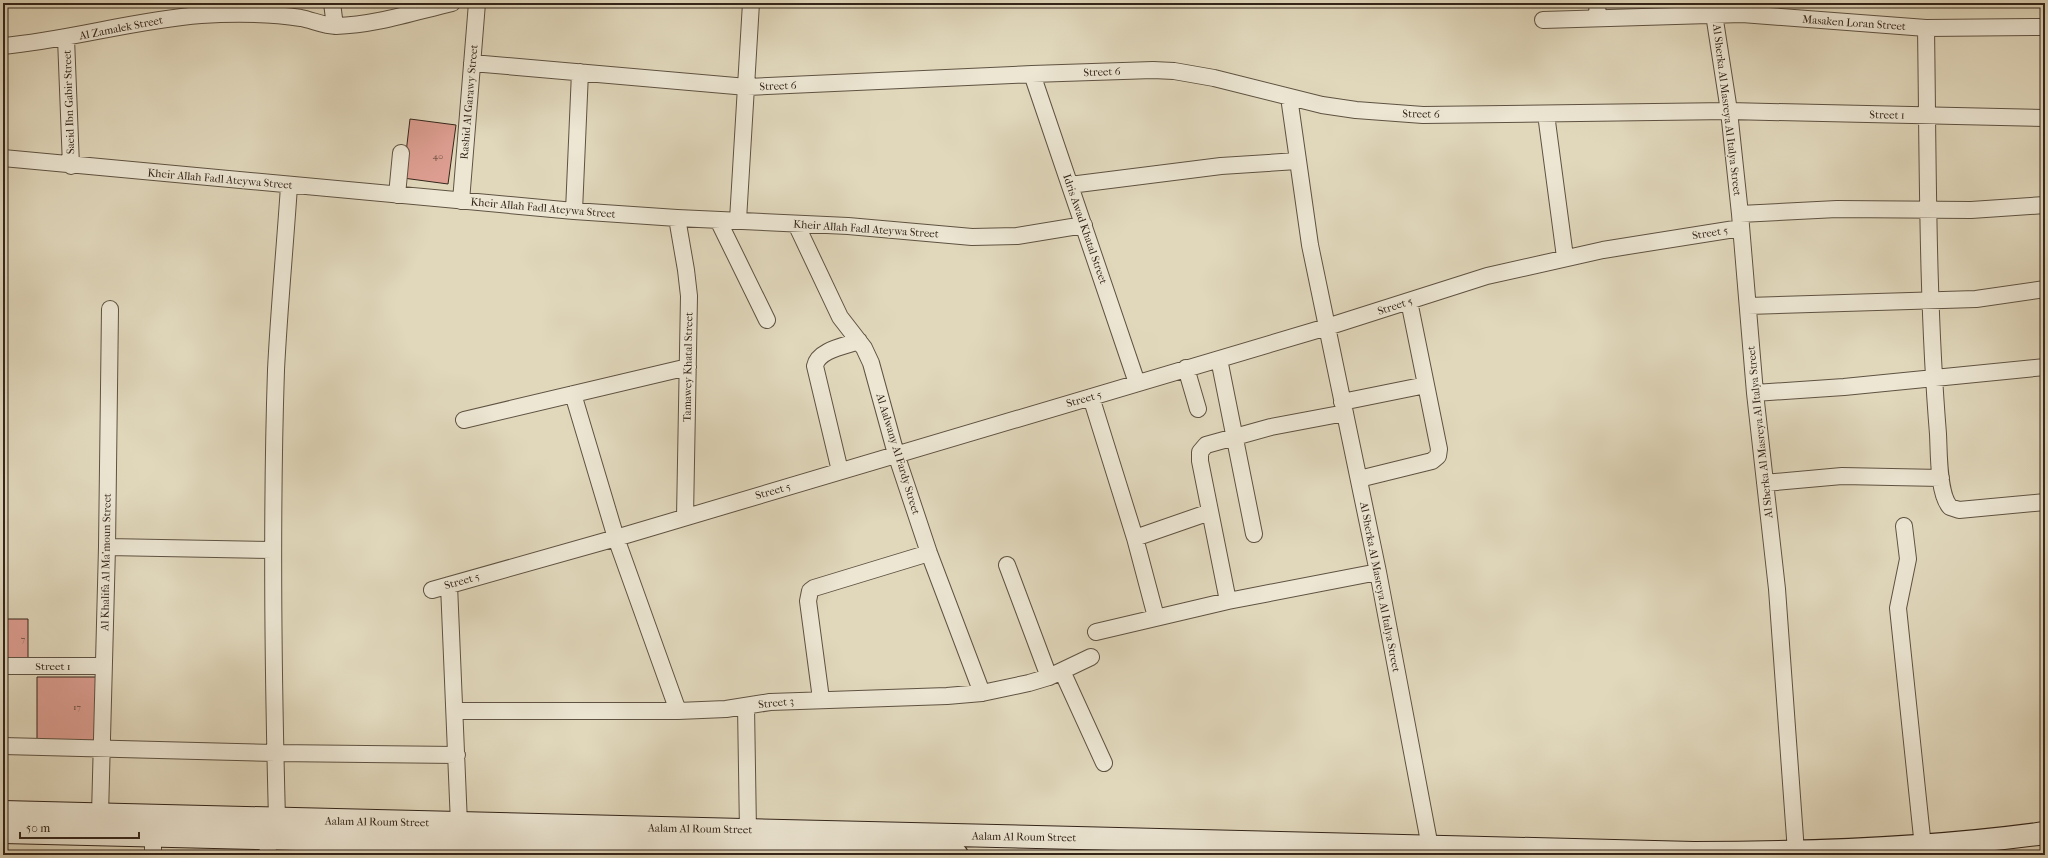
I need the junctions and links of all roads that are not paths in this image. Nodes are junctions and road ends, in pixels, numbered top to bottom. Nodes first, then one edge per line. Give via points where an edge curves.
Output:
1 (332, 3) edge
2 (452, 3) edge
3 (477, 3) edge
4 (751, 3) edge
5 (1742, 8) edge
6 (200, 9) edge
7 (1598, 10) edge
8 (1714, 14) junction
9 (1543, 20) dead end
10 (335, 26) junction
11 (2045, 27) edge
12 (1926, 28) junction
13 (66, 38) junction
14 (3, 46) edge
15 (472, 63) junction
16 (580, 72) junction
17 (1032, 74) junction
18 (747, 87) junction
19 (1289, 97) junction
20 (1728, 111) junction
21 (1546, 114) junction
22 (1927, 116) junction
23 (2045, 118) edge
24 (401, 153) dead end
25 (3, 158) edge
26 (1297, 160) junction
27 (71, 166) junction
28 (1070, 185) junction
29 (289, 186) junction
30 (397, 195) junction
31 (461, 201) junction
32 (2045, 205) edge
33 (1928, 210) junction
34 (574, 211) junction
35 (677, 218) junction
36 (718, 220) junction
37 (738, 220) junction
38 (1741, 221) junction
39 (796, 224) junction
40 (1084, 225) junction
41 (1566, 257) junction
42 (2045, 289) edge
43 (1931, 300) junction
44 (1410, 302) junction
45 (1748, 306) junction
46 (110, 309) dead end
47 (767, 320) dead end
48 (1327, 327) junction
49 (859, 341) junction
50 (1219, 359) junction
51 (688, 367) junction
52 (2045, 367) edge
53 (1186, 368) junction
54 (1933, 378) junction
55 (1138, 383) junction
56 (1426, 385) junction
57 (1755, 392) junction
58 (573, 394) junction
59 (1091, 397) junction
60 (1344, 408) junction
61 (1198, 409) dead end
62 (464, 420) dead end
63 (1235, 436) junction
64 (896, 454) junction
65 (840, 471) junction
66 (1941, 478) junction
67 (1358, 479) junction
68 (1764, 483) junction
69 (2045, 502) edge
70 (1210, 512) junction
71 (686, 516) junction
72 (1904, 526) dead end
73 (1254, 534) dead end
74 (616, 538) junction
75 (1134, 538) junction
76 (107, 547) junction
77 (273, 550) junction
78 (929, 553) junction
79 (1007, 565) dead end
80 (1378, 572) junction
81 (449, 585) junction
82 (432, 590) dead end
83 (1228, 601) junction
84 (1156, 617) junction
85 (1096, 632) dead end
86 (1091, 657) dead end
87 (3, 666) edge
88 (104, 666) junction
89 (1055, 674) junction
90 (982, 693) junction
91 (821, 699) junction
92 (746, 706) junction
93 (455, 711) junction
94 (678, 711) junction
95 (3, 746) edge
96 (102, 749) junction
97 (275, 753) junction
98 (457, 755) junction
99 (1104, 763) dead end
100 (3, 812) edge
101 (100, 815) junction
102 (277, 820) junction
103 (460, 824) junction
104 (383, 831) junction
105 (748, 831) junction
106 (3, 832) edge
107 (2045, 833) edge
108 (153, 845) edge
109 (948, 845) edge
110 (2021, 846) edge
111 (267, 847) edge
112 (1430, 847) junction
113 (1923, 847) junction
114 (357, 848) edge
115 (490, 849) edge
116 (642, 851) edge
117 (1796, 852) junction
118 (828, 853) edge
119 (957, 855) edge

1 - 10 street
2 - 10 street, Al Zamalek Street via 384,19
3 - 15 street, Rashid Al Garawy Street
4 - 18 street
5 - 8 street, Masaken Loran Street
5 - 12 street, Masaken Loran Street
6 - 10 street, Al Zamalek Street via 300,18
6 - 13 street, Al Zamalek Street via 160,20
7 - 8 street, Masaken Loran Street
7 - 9 street, Masaken Loran Street
8 - 20 street, Al Sherka Al Masreya Al Italya Street
11 - 12 street, Masaken Loran Street
12 - 22 street
13 - 14 street, Al Zamalek Street
13 - 27 street, Saeid Ibn Gabir Street
15 - 16 street, Street 6
15 - 31 street, Rashid Al Garawy Street
16 - 18 street, Street 6
16 - 34 street
17 - 18 street, Street 6
17 - 19 street, Street 6 via 1174,71
17 - 28 street, Idris Awad Khatal Street
18 - 37 street
19 - 21 street, Street 6 via 1389,114
19 - 26 street, Al Sherka Al Masreya Al Italya Street
20 - 21 street, Street 6
20 - 22 street, Street 1
20 - 38 street, Al Sherka Al Masreya Al Italya Street
21 - 41 street
22 - 23 street, Street 1
22 - 33 street
24 - 30 street
25 - 27 street, Kheir Allah Fadl Ateywa Street
26 - 28 street via 1183,170
26 - 48 street, Al Sherka Al Masreya Al Italya Street via 1310,245
27 - 29 street, Kheir Allah Fadl Ateywa Street
28 - 40 street, Idris Awad Khatal Street
29 - 30 street, Kheir Allah Fadl Ateywa Street
29 - 77 street via 276,368
30 - 31 street, Kheir Allah Fadl Ateywa Street
31 - 34 street, Kheir Allah Fadl Ateywa Street
32 - 33 street, Street 5
33 - 38 street, Street 5 via 1837,209
33 - 43 street
34 - 35 street, Kheir Allah Fadl Ateywa Street
35 - 36 street, Kheir Allah Fadl Ateywa Street
35 - 51 street, Tamawey Khatal Street via 689,296
36 - 37 street, Kheir Allah Fadl Ateywa Street
36 - 47 street
37 - 39 street, Kheir Allah Fadl Ateywa Street
38 - 41 street, Street 5
38 - 45 street, Al Sherka Al Masreya Al Italya Street
39 - 40 street, Kheir Allah Fadl Ateywa Street via 995,237
39 - 49 street, Al Aalwany Al Fardy Street via 840,317
40 - 55 street, Idris Awad Khatal Street
41 - 44 street, Street 5 via 1487,276
42 - 43 street via 1976,299
43 - 45 street
43 - 54 street
44 - 48 street, Street 5
44 - 56 street
45 - 57 street, Al Sherka Al Masreya Al Italya Street
46 - 76 street, Al Khalifa Al Ma'moun Street
48 - 50 street, Street 5
48 - 60 street, Al Sherka Al Masreya Al Italya Street
49 - 64 street, Al Aalwany Al Fardy Street via 871,363
49 - 65 street via 822,354 815,366
50 - 53 street, Street 5
50 - 63 street
51 - 58 street
51 - 71 street, Tamawey Khatal Street
52 - 54 street
53 - 55 street, Street 5
53 - 61 street
54 - 57 street
54 - 66 street
55 - 59 street, Street 5
56 - 60 street
56 - 67 street via 1439,449 1436,459
57 - 68 street, Al Sherka Al Masreya Al Italya Street
58 - 62 street
58 - 74 street
59 - 64 street, Street 5
59 - 75 street
60 - 63 street
60 - 67 street, Al Sherka Al Masreya Al Italya Street
63 - 70 street via 1206,445 1200,452
63 - 73 street
64 - 65 street, Street 5
64 - 78 street, Al Aalwany Al Fardy Street
65 - 71 street, Street 5
66 - 68 street via 1842,476
66 - 69 street via 1946,504 1959,510
67 - 80 street, Al Sherka Al Masreya Al Italya Street
68 - 117 street, Al Sherka Al Masreya Al Italya Street via 1781,633
70 - 75 street
70 - 83 street
71 - 74 street, Street 5
72 - 113 street via 1908,559 1898,608
74 - 81 street, Street 5
74 - 94 street
75 - 84 street
76 - 77 street
76 - 88 street, Al Khalifa Al Ma'moun Street
77 - 97 street
78 - 90 street, Al Aalwany Al Fardy Street
78 - 91 street via 810,591 808,601
79 - 89 street
80 - 83 street
80 - 112 street, Al Sherka Al Masreya Al Italya Street
81 - 82 street, Street 5
81 - 93 street
83 - 84 street
84 - 85 street
86 - 89 street, Street 3
87 - 88 street, Street 1
88 - 96 street, Al Khalifa Al Ma'moun Street
89 - 90 street, Street 3 via 1006,689
89 - 99 street
90 - 91 street, Street 3
91 - 92 street, Street 3
92 - 94 street, Street 3
92 - 105 street
93 - 94 street, Street 3
93 - 98 street
95 - 96 street
96 - 97 street
96 - 101 street, Al Khalifa Al Ma'moun Street
97 - 98 street
97 - 102 street
98 - 103 street
100 - 101 street, Aalam Al Roum Street
101 - 102 street, Aalam Al Roum Street
102 - 104 street, Aalam Al Roum Street
103 - 104 street, Aalam Al Roum Street
103 - 105 street, Aalam Al Roum Street
104 - 114 street, Aalam Al Roum Street
104 - 115 street, Aalam Al Roum Street
105 - 109 street, Aalam Al Roum Street
106 - 108 street, Aalam Al Roum Street
107 - 110 street, Aalam Al Roum Street
108 - 111 street, Aalam Al Roum Street
109 - 112 street, Aalam Al Roum Street
109 - 118 street, Aalam Al Roum Street
109 - 119 street, Aalam Al Roum Street
110 - 113 street, Aalam Al Roum Street
111 - 114 street, Aalam Al Roum Street
112 - 117 street, Aalam Al Roum Street via 1686,853
113 - 117 street, Aalam Al Roum Street
115 - 116 street, Aalam Al Roum Street
116 - 118 street, Aalam Al Roum Street

